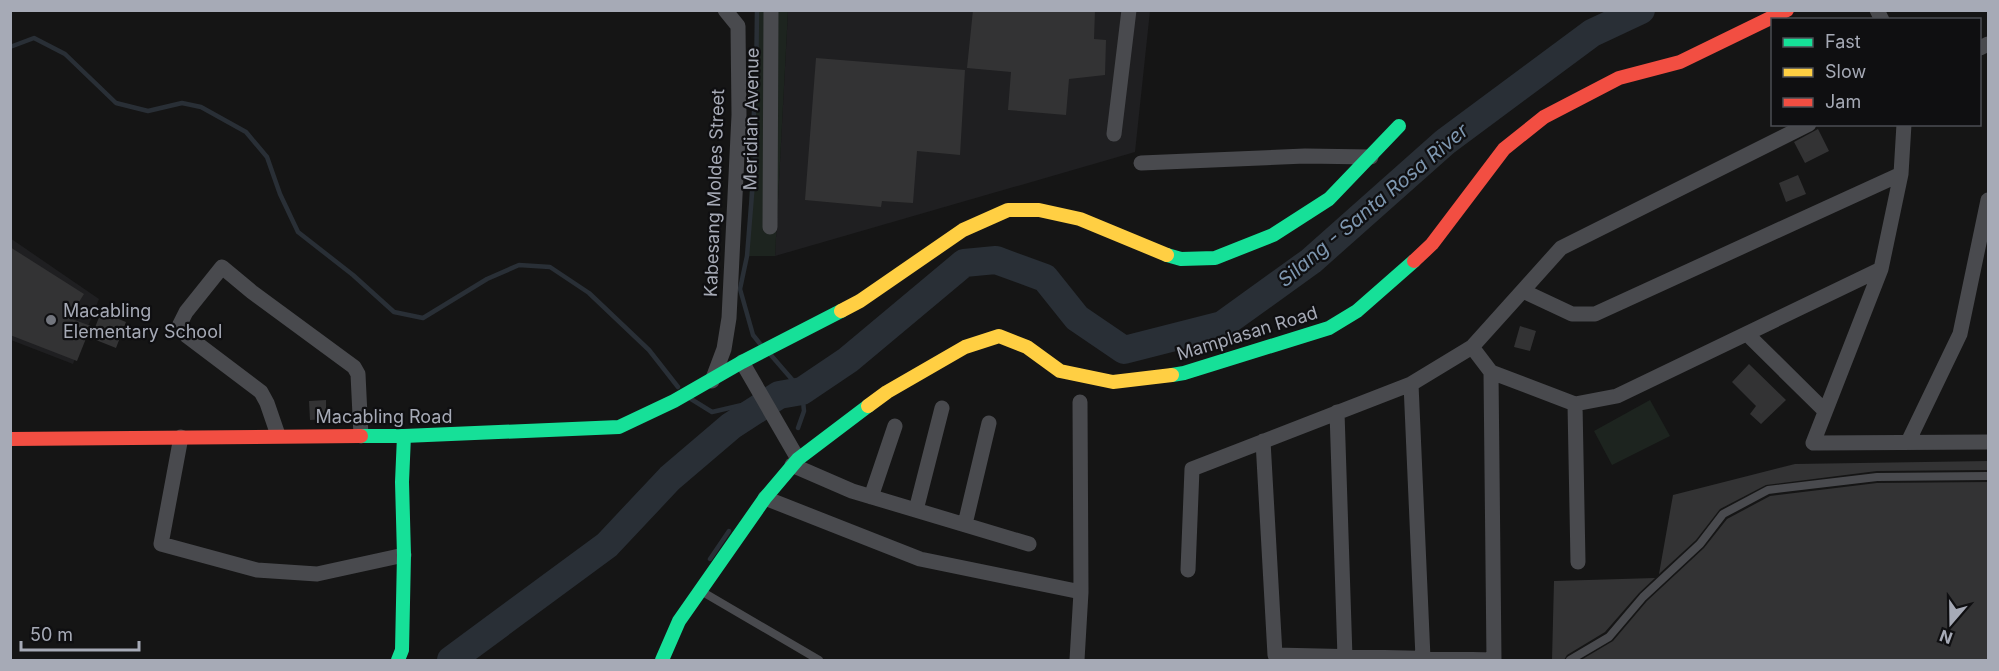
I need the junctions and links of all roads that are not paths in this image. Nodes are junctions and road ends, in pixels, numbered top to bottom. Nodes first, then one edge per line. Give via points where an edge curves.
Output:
1 (725, 10) edge
2 (771, 10) edge
3 (1129, 10) edge
4 (1787, 10) edge
5 (1399, 126) dead end
6 (1805, 126) edge
7 (1904, 126) edge
8 (1114, 134) dead end
9 (1371, 157) junction
10 (1141, 163) dead end
11 (1901, 174) junction
12 (1989, 200) edge
13 (770, 227) dead end
14 (1881, 269) junction
15 (1523, 291) junction
16 (1747, 334) junction
17 (1472, 346) junction
18 (746, 368) junction
19 (1491, 372) junction
20 (712, 381) junction
21 (1411, 384) junction
22 (1080, 402) dead end
23 (1575, 404) junction
24 (942, 408) dead end
25 (1825, 411) junction
26 (1337, 412) junction
27 (989, 423) dead end
28 (895, 426) dead end
29 (278, 435) junction
30 (361, 436) junction
31 (404, 436) junction
32 (181, 437) junction
33 (10, 439) edge
34 (1263, 441) junction
35 (1908, 442) junction
36 (1989, 442) edge
37 (795, 462) junction
38 (1989, 476) edge
39 (871, 497) junction
40 (765, 498) junction
41 (916, 510) junction
42 (965, 525) junction
43 (1029, 544) dead end
44 (404, 555) junction
45 (1578, 562) dead end
46 (1188, 570) dead end
47 (701, 591) junction
48 (1081, 592) junction
49 (1345, 657) junction
50 (1423, 658) junction
51 (398, 660) edge
52 (662, 660) edge
53 (819, 660) edge
54 (1077, 660) edge
55 (1569, 660) edge

1 - 20 street, Kabesang Moldes Street via 738,26 739,115 729,318 724,349
2 - 13 street, Meridian Avenue
3 - 8 street
4 - 37 street, Mamplasan Road via 1680,62 1620,78 1544,117 1504,149 1432,244 1357,311 1329,328 1184,373 1113,382 1060,371 1027,347 999,336 965,347 887,392
5 - 9 street, Macabling Road
6 - 15 street via 1561,249
7 - 11 street
9 - 10 street
9 - 18 street, Macabling Road via 1329,200 1273,235 1215,258 1181,259 1080,219 1039,210 1008,210 963,230 860,301
11 - 14 street
11 - 15 street via 1595,314 1572,314
12 - 35 street via 1960,334
14 - 16 street
14 - 25 street
15 - 17 street
16 - 23 street via 1617,396
16 - 25 street
17 - 19 street
17 - 21 street
18 - 20 street, Macabling Road
18 - 37 street
19 - 23 street
19 - 50 street via 1494,660
20 - 31 street, Macabling Road via 619,427
21 - 26 street
21 - 50 street
22 - 48 street
23 - 45 street
24 - 41 street
25 - 35 street via 1813,443
26 - 34 street
26 - 49 street
27 - 42 street
28 - 39 street
29 - 30 street, Macabling Road
29 - 30 street via 261,392 179,326 222,267 354,367 358,374
29 - 32 street, Macabling Road
30 - 31 street, Macabling Road
31 - 44 street
32 - 33 street, Macabling Road
32 - 44 street via 161,544 257,570 317,574
34 - 46 street via 1192,469
34 - 49 street via 1275,656
35 - 36 street
37 - 39 street
37 - 40 street, Mamplasan Road
38 - 55 lane via 1877,477 1768,490 1723,514 1700,544 1643,597 1609,637
39 - 41 street
40 - 47 street, Mamplasan Road
40 - 48 street via 920,559
41 - 42 street
42 - 43 street
44 - 51 street via 402,650
47 - 52 street, Mamplasan Road via 679,621
47 - 53 lane
48 - 54 street
49 - 50 street

